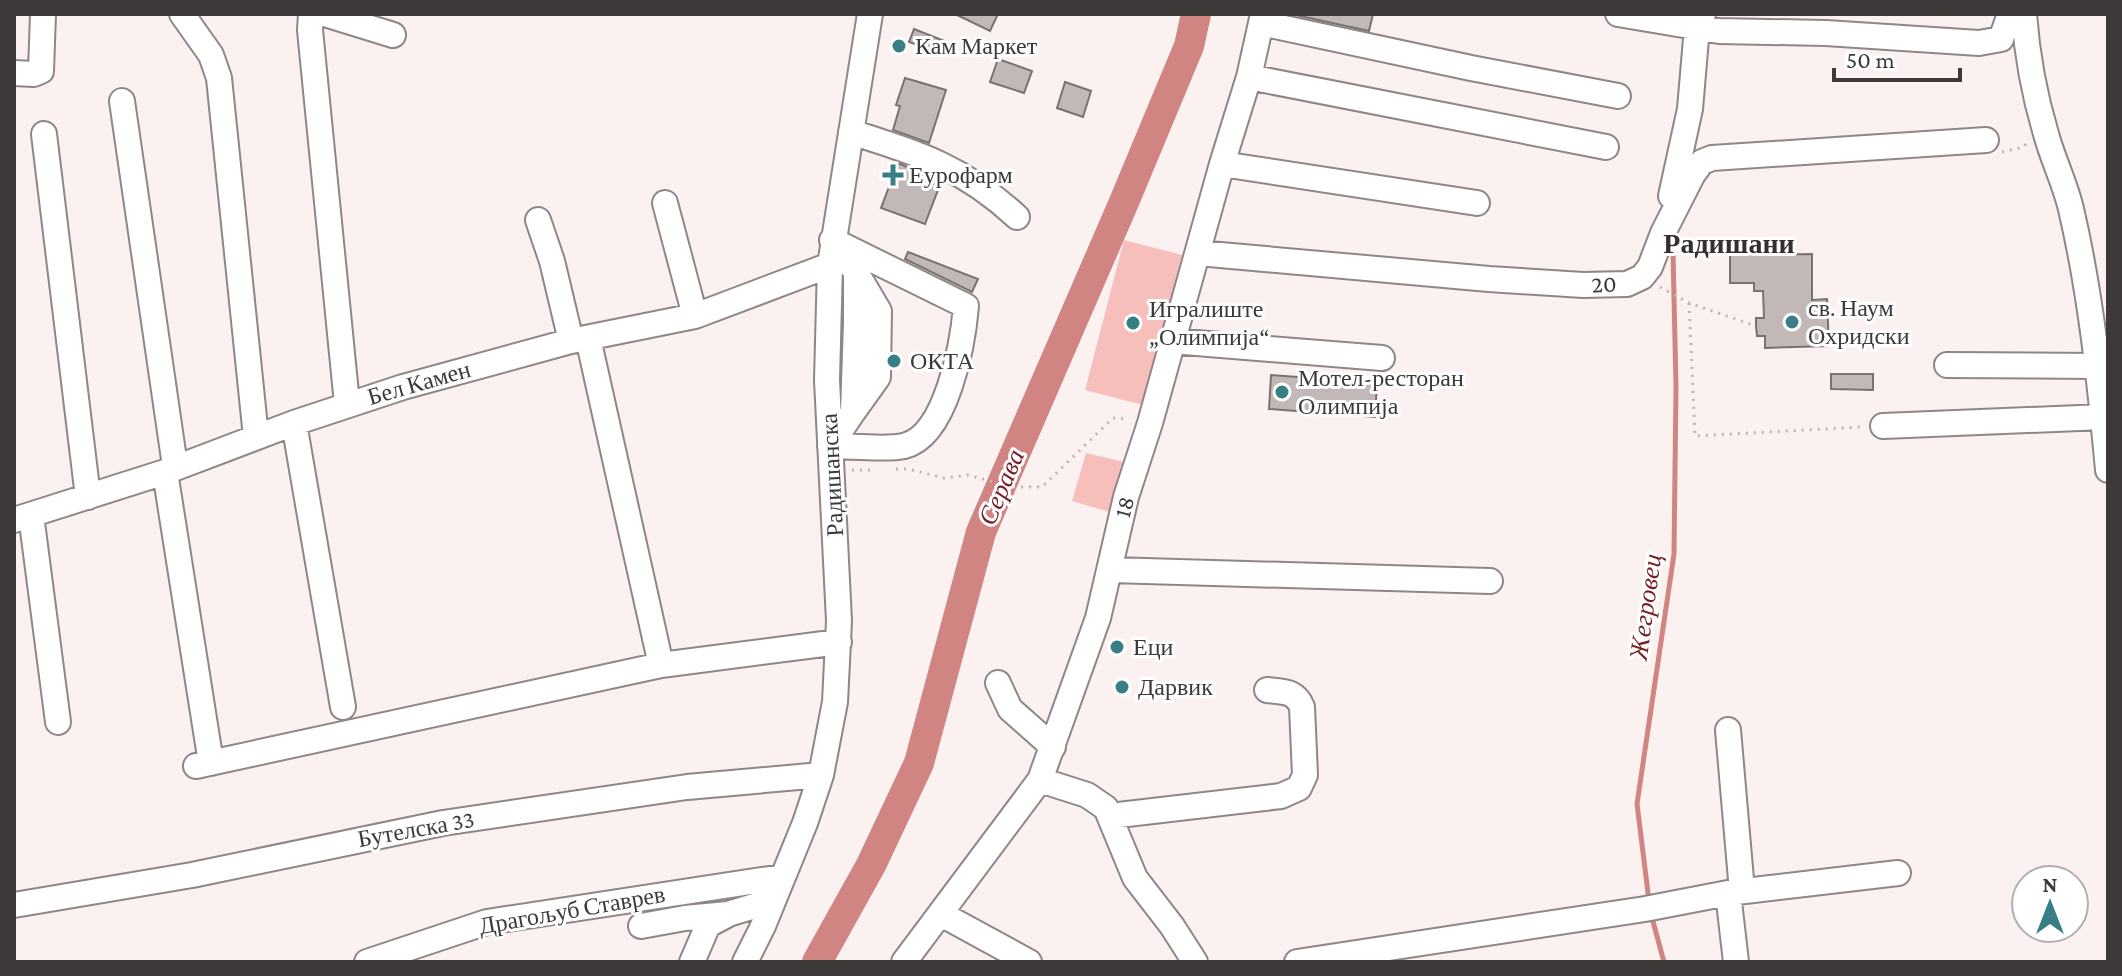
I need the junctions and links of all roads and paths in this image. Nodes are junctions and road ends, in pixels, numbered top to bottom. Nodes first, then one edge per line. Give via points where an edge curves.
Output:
1 (43, 14) edge
2 (182, 14) edge
3 (311, 14) edge
4 (325, 14) edge
5 (870, 14) edge
6 (1618, 14) edge
7 (2010, 14) edge
8 (2024, 14) edge
9 (1262, 19) edge
10 (1706, 24) edge
11 (393, 35) dead end
12 (14, 73) edge
13 (1249, 77) junction
14 (1618, 96) dead end
15 (122, 101) dead end
16 (851, 132) junction
17 (44, 134) dead end
18 (2046, 136) junction
19 (1986, 140) joint
20 (1606, 147) dead end
21 (1222, 164) junction
22 (665, 203) dead end
23 (1477, 203) dead end
24 (1017, 217) dead end
25 (538, 220) dead end
26 (1663, 233) junction
27 (832, 240) junction
28 (1198, 253) junction
29 (830, 265) junction
30 (1642, 277) junction
31 (1689, 303) junction
32 (695, 316) junction
33 (1756, 326) dead end
34 (580, 340) junction
35 (1172, 341) junction
36 (1382, 358) dead end
37 (1947, 365) dead end
38 (2098, 366) junction
39 (347, 404) junction
40 (2103, 417) junction
41 (1144, 421) junction
42 (294, 423) junction
43 (1883, 426) joint
44 (256, 437) junction
45 (831, 458) junction
46 (170, 469) junction
47 (892, 469) dead end
48 (877, 470) dead end
49 (2108, 470) edge
50 (88, 497) junction
51 (22, 518) edge
52 (1111, 570) junction
53 (1490, 581) dead end
54 (839, 642) junction
55 (661, 665) junction
56 (998, 683) dead end
57 (1267, 690) dead end
58 (343, 707) dead end
59 (58, 722) dead end
60 (1728, 730) dead end
61 (1053, 747) junction
62 (821, 775) junction
63 (1040, 780) junction
64 (1110, 816) junction
65 (1898, 873) dead end
66 (782, 877) junction
67 (1735, 892) junction
68 (771, 901) junction
69 (14, 905) edge
70 (728, 914) junction
71 (941, 914) junction
72 (641, 926) dead end
73 (763, 926) junction
74 (367, 962) edge
75 (692, 962) edge
76 (711, 962) edge
77 (745, 962) edge
78 (756, 962) edge
79 (904, 962) edge
80 (1029, 962) edge
81 (1195, 962) edge
82 (1297, 962) edge
83 (1736, 962) edge

1 - 12 street via 41,71
2 - 44 street via 211,55 219,78
3 - 39 street
4 - 11 street
5 - 16 street, Радишанска
6 - 10 street
7 - 10 street via 2001,39 1987,43
8 - 18 street
9 - 13 street, 18
9 - 14 street
10 - 26 street
13 - 20 street
13 - 21 street, 18
15 - 46 street
16 - 24 street via 952,168
16 - 27 street, Радишанска
17 - 50 street
18 - 19 path via 2000,152
18 - 38 street via 2070,205
19 - 26 street, 20 via 1712,158 1702,162
21 - 23 street
21 - 28 street, 18
22 - 32 street
25 - 34 street
26 - 30 street, 20
27 - 29 street, Радишанска
27 - 45 street via 856,272 853,412
27 - 45 street via 966,306 952,379 932,426 905,446
28 - 30 street, 20 via 1583,285 1627,284
28 - 35 street, 18
29 - 32 street, Бел Камен
29 - 45 street, Радишанска
30 - 31 path
31 - 33 path
31 - 43 path via 1695,436
32 - 34 street, Бел Камен
34 - 39 street, Бел Камен
34 - 55 street
35 - 36 street
35 - 41 street, 18
37 - 38 street
38 - 40 street
39 - 42 street, Бел Камен
40 - 43 street
40 - 49 street
41 - 47 path via 1113,418 1042,487
41 - 52 street, 18
42 - 44 street, Бел Камен
42 - 58 street
44 - 46 street, Бел Камен
45 - 48 path
45 - 54 street, Радишанска
46 - 50 street, Бел Камен
46 - 55 street via 204,764
50 - 51 street, Бел Камен
51 - 59 street
52 - 53 street
52 - 61 street, 18
54 - 55 street
54 - 62 street, Радишанска via 835,702
56 - 61 street via 1010,709
57 - 64 street via 1292,693 1302,707 1305,775 1299,788 1281,796
60 - 67 street
61 - 63 street, 18
62 - 66 street, Радишанска
62 - 69 street, Бутелска 33 via 687,787 443,823
63 - 64 street via 1087,795
63 - 71 street, 18
64 - 81 street via 1135,878
65 - 67 street
66 - 68 street, Радишанска
66 - 74 street, Драгољуб Ставрев via 487,922
67 - 82 street
67 - 83 street
68 - 70 street
68 - 73 street, Радишанска
70 - 72 street
70 - 75 street via 708,925
70 - 76 street
71 - 79 street, 18
71 - 80 street
73 - 77 street, Радишанска
73 - 78 street, Радишанска

